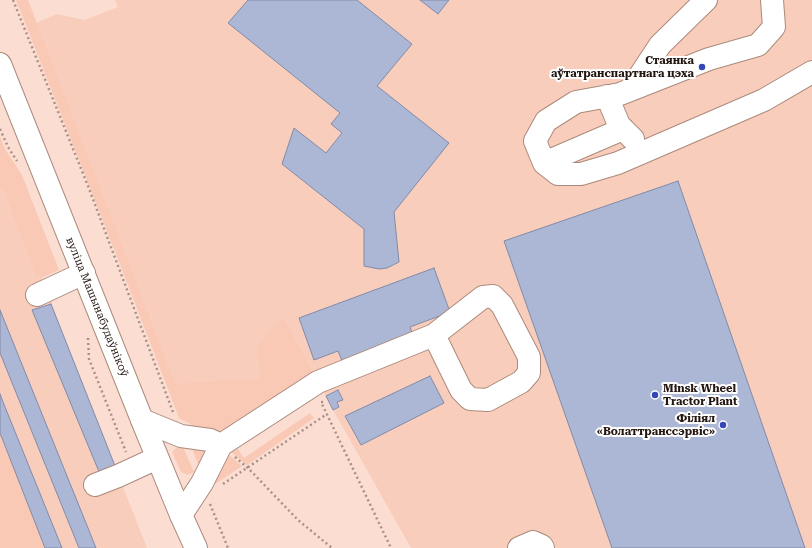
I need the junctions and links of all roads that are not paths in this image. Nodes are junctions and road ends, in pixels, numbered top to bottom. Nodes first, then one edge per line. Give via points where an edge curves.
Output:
1 (706, 0) edge
2 (772, 0) edge
3 (0, 64) edge
4 (812, 72) edge
5 (631, 89) junction
6 (607, 96) junction
7 (623, 129) junction
8 (645, 151) junction
9 (544, 163) junction
10 (84, 273) junction
11 (37, 294) dead end
12 (434, 335) junction
13 (142, 420) junction
14 (221, 445) junction
15 (157, 458) junction
16 (95, 485) dead end
17 (181, 515) junction
18 (196, 548) edge
19 (519, 548) edge
20 (543, 548) edge

1 - 5 main road via 660,45
2 - 5 main road via 774,27 758,46 709,59
3 - 10 main road, вуліца Машынабудаўнікоў
4 - 8 main road via 764,100
5 - 6 main road
6 - 7 main road
6 - 9 main road via 576,102 546,121 535,141
7 - 8 main road
7 - 9 main road
8 - 9 main road via 618,163 581,174 558,174
10 - 11 main road
10 - 13 main road, вуліца Машынабудаўнікоў
12 - 12 main road via 483,297 493,296 502,306 529,357 529,373 521,382 488,400 470,399 461,390
12 - 14 main road via 318,382
13 - 14 main road via 162,430 210,440
13 - 15 main road, вуліца Машынабудаўнікоў
14 - 17 main road via 204,489
15 - 16 main road
15 - 17 main road, вуліца Машынабудаўнікоў
17 - 18 main road, вуліца Машынабудаўнікоў
19 - 20 main road via 533,542

